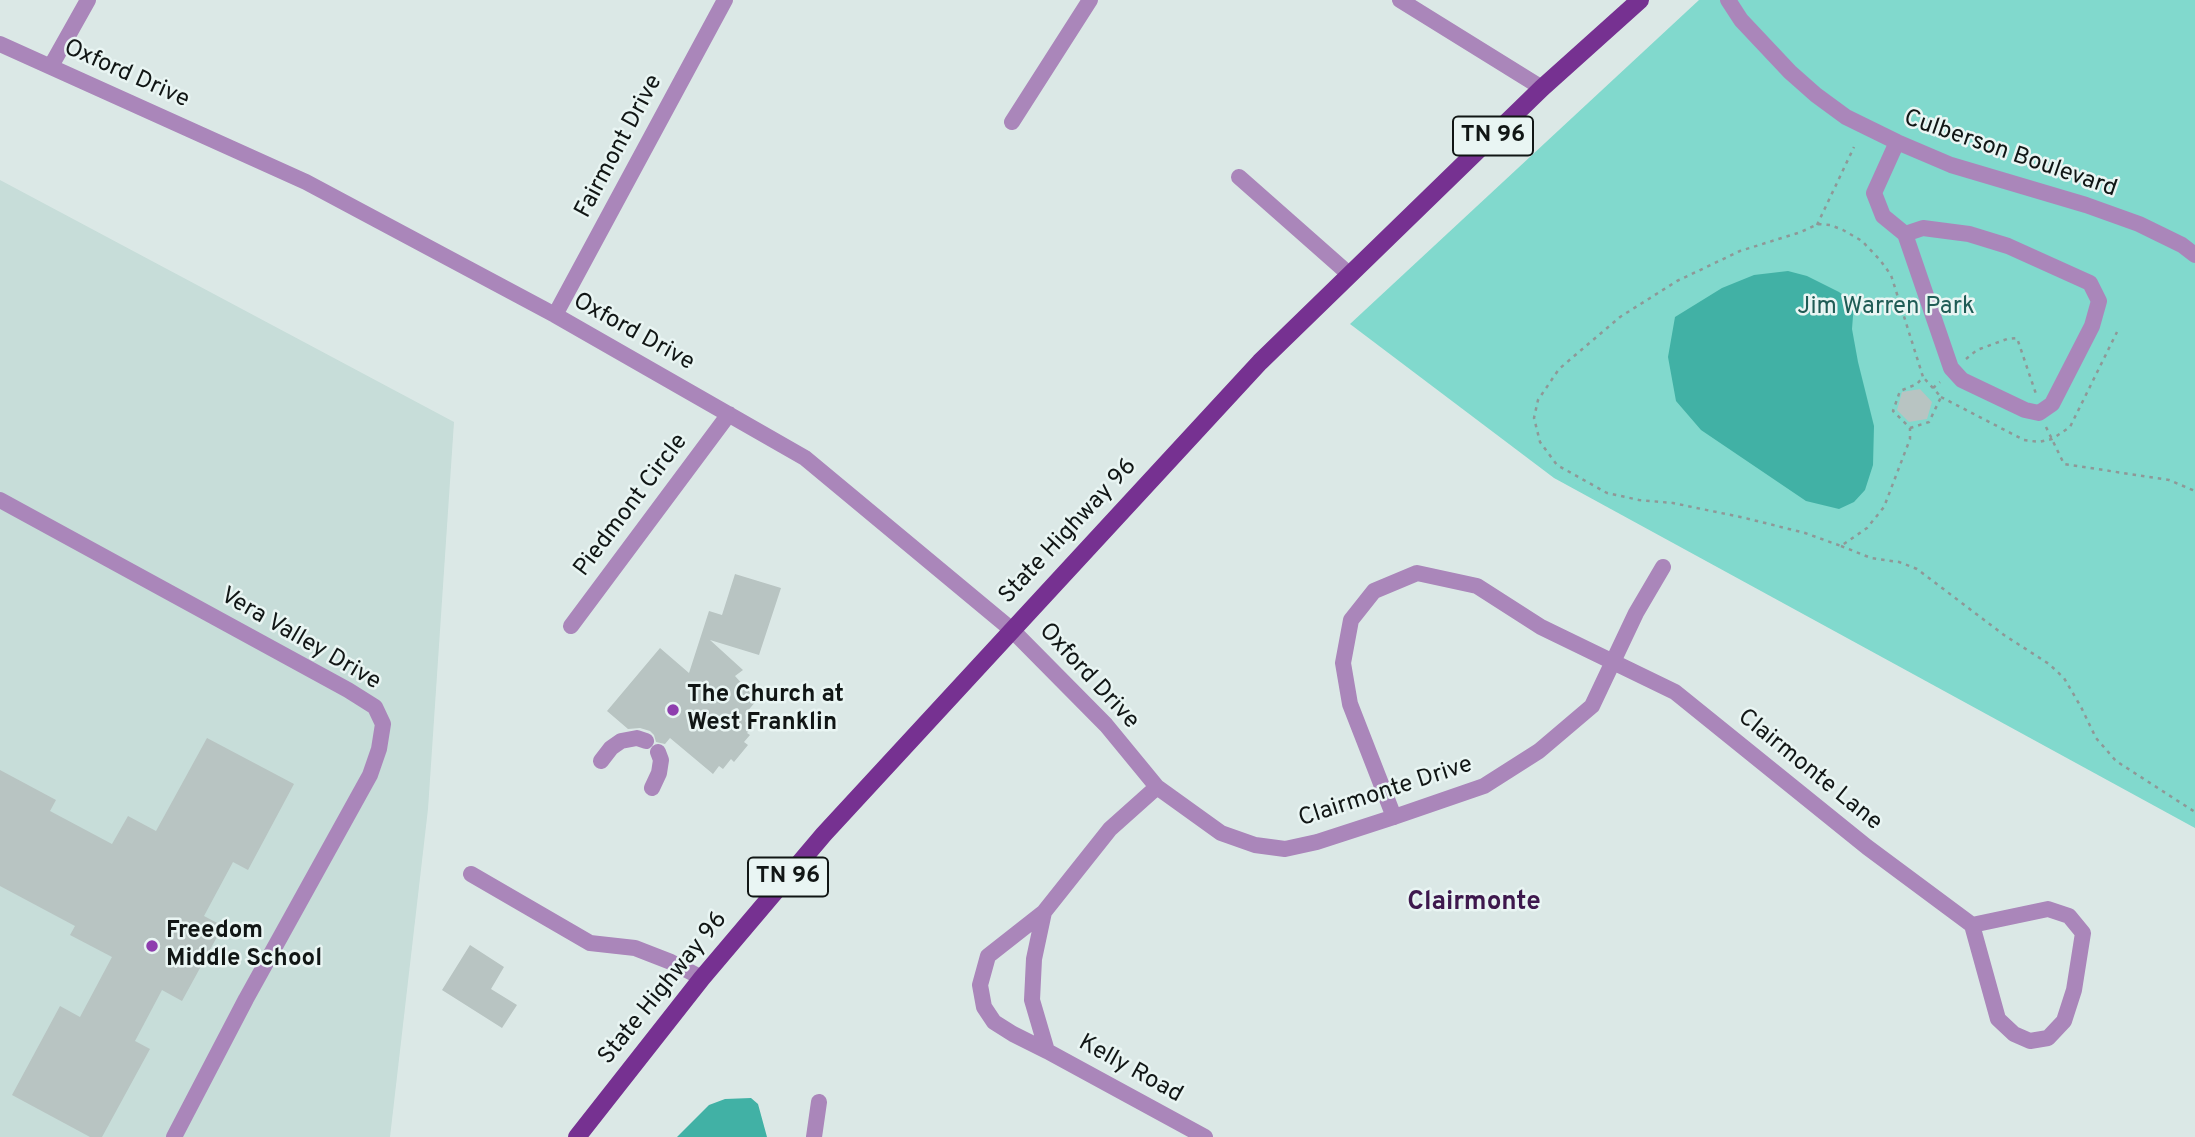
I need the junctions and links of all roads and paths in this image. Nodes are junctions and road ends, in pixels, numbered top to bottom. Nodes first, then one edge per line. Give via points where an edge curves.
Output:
1 (88, 0) edge
2 (725, 0) edge
3 (1090, 0) edge
4 (1400, 0) edge
5 (1640, 0) edge
6 (1728, 0) edge
7 (0, 44) edge
8 (51, 66) junction
9 (1542, 88) junction
10 (1012, 122) dead end
11 (1896, 142) junction
12 (1854, 147) dead end
13 (1239, 177) dead end
14 (1817, 225) junction
15 (1905, 234) junction
16 (2195, 255) edge
17 (1350, 275) junction
18 (555, 315) junction
19 (1953, 371) junction
20 (1923, 377) junction
21 (1933, 388) junction
22 (729, 414) junction
23 (2039, 414) junction
24 (1910, 428) junction
25 (2195, 491) edge
26 (0, 500) edge
27 (1841, 546) junction
28 (1663, 567) dead end
29 (571, 626) dead end
30 (1012, 630) junction
31 (1613, 660) junction
32 (601, 761) dead end
33 (1157, 787) junction
34 (652, 788) dead end
35 (2195, 812) edge
36 (1394, 817) junction
37 (471, 874) dead end
38 (1044, 912) junction
39 (1972, 925) junction
40 (702, 978) junction
41 (1047, 1051) junction
42 (819, 1102) dead end
43 (174, 1137) edge
44 (577, 1137) edge
45 (814, 1137) edge
46 (1206, 1137) edge

1 - 8 street
2 - 18 street, Fairmont Drive
3 - 10 street
4 - 9 street
5 - 9 main road, State Highway 96 / TN 96
6 - 11 street, Culberson Boulevard via 1741,20 1816,95 1846,117
7 - 8 street, Oxford Drive
8 - 18 street, Oxford Drive via 306,182
9 - 17 main road, State Highway 96 / TN 96
11 - 15 street via 1874,193 1883,216
11 - 16 street, Culberson Boulevard via 1951,165 2139,224
12 - 14 path
13 - 17 street
14 - 20 path via 1830,225 1862,241 1886,267
14 - 27 path via 1730,256 1620,317 1559,369 1538,400 1534,418 1540,442 1557,465 1607,493 1745,518
15 - 19 street
15 - 23 street via 1923,228 1969,234 2008,246 2090,283 2099,301 2092,326 2052,404
17 - 30 main road, State Highway 96 / TN 96 via 1260,362
18 - 22 street, Oxford Drive
19 - 21 path
19 - 23 street via 1962,380
19 - 23 path via 1977,349 2017,338
20 - 21 path
20 - 24 path via 1900,391 1894,411
21 - 24 path via 1941,397 1929,422
22 - 29 street, Piedmont Circle
22 - 30 street, Oxford Drive via 805,458
23 - 25 path via 2064,464 2169,480
24 - 27 path via 1884,507 1867,528
26 - 43 street, Vera Valley Drive via 348,690 375,707 383,724 370,775
27 - 35 path via 1917,569 2049,664 2064,678 2096,738 2116,761
28 - 31 street, Clairmonte Drive
30 - 33 street, Oxford Drive via 1105,725
30 - 40 main road, State Highway 96 / TN 96 via 824,834
31 - 36 street, Clairmonte Drive via 1592,706 1539,751 1484,786
31 - 36 street, Clairmonte Lane via 1541,627 1477,586 1418,572 1374,591 1351,620 1343,663 1350,704
31 - 39 street, Clairmonte Lane via 1675,692
32 - 34 street via 621,741 637,738 652,747 661,760
33 - 36 street, Clairmonte Drive via 1221,833 1285,849
33 - 38 street, Kelly Road via 1110,829
37 - 40 street via 590,943 635,948
38 - 41 street, Kelly Road via 1034,959 1032,1000
38 - 41 street via 988,956 980,985 984,1007 994,1022
39 - 39 street via 1998,1019 2030,1041 2048,1038 2064,1021 2071,1001 2083,933 2069,916 2048,909
40 - 44 main road, State Highway 96 / TN 96
41 - 46 street, Kelly Road
42 - 45 street

